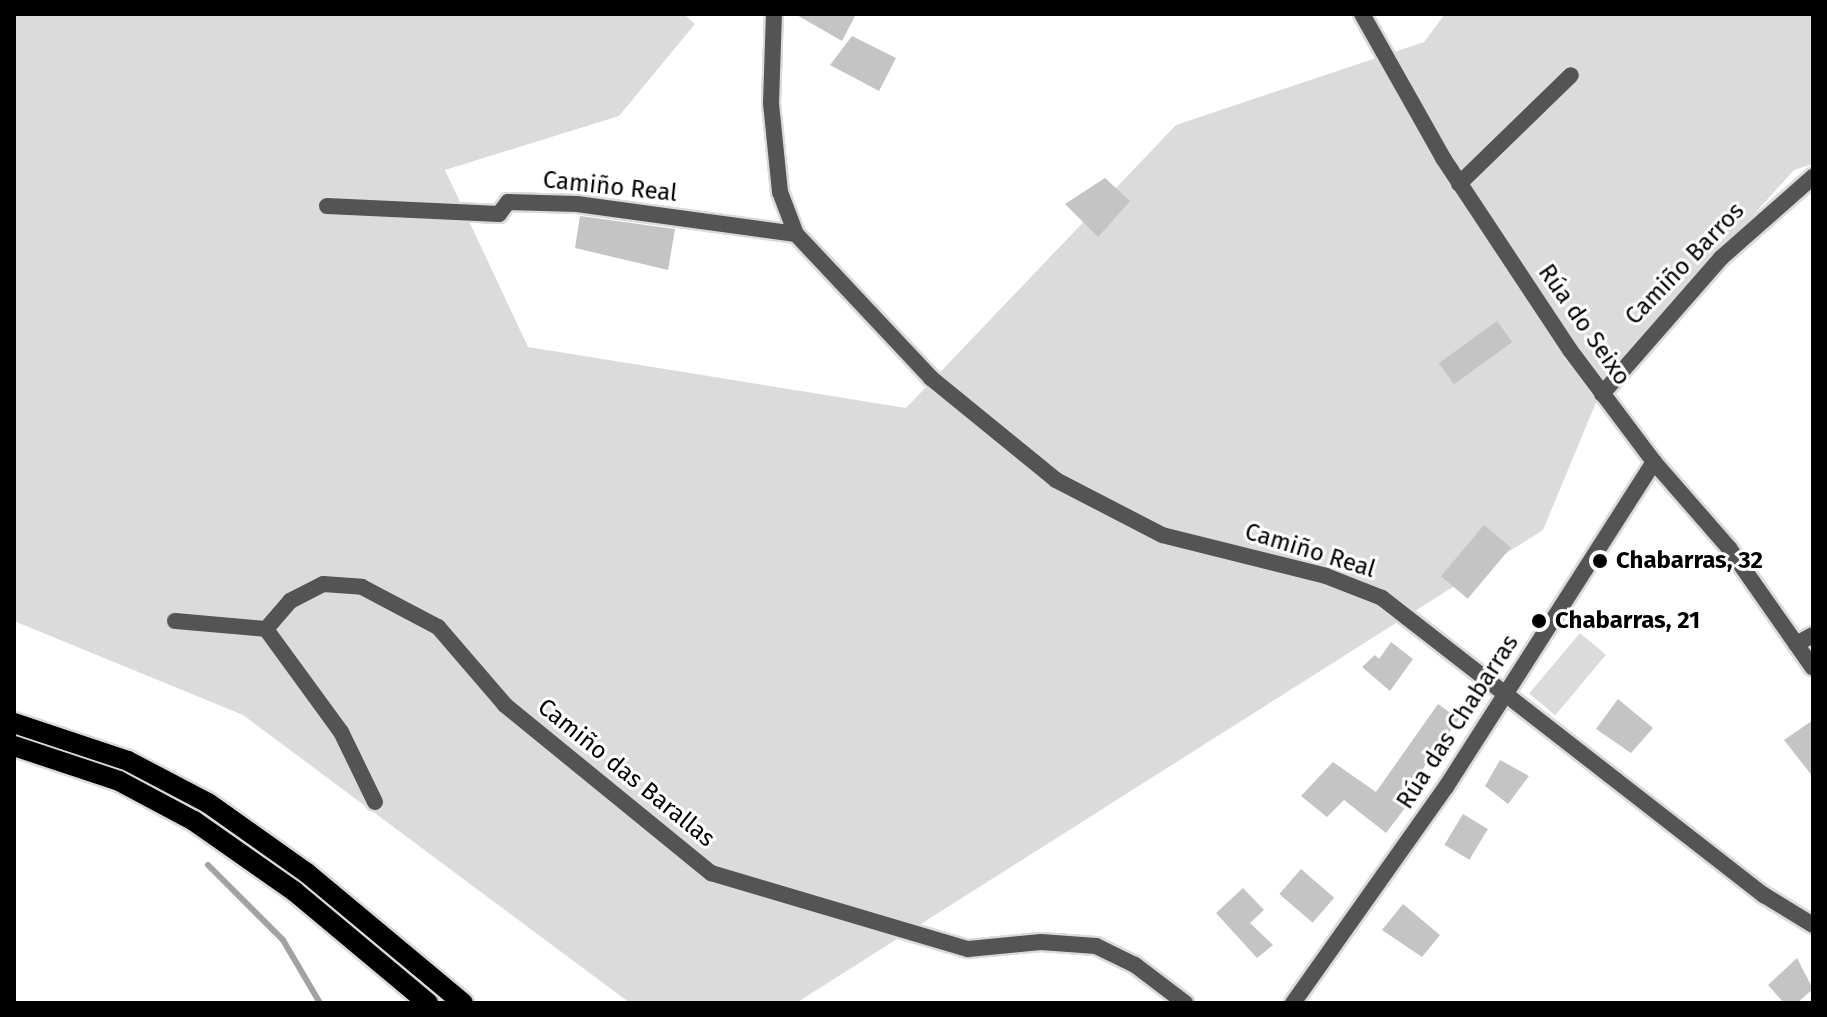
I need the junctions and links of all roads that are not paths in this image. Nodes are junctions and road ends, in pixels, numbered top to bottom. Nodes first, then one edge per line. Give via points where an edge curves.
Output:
1 (774, 14) edge
2 (1362, 14) edge
3 (1571, 75) dead end
4 (1813, 177) edge
5 (1459, 184) junction
6 (327, 206) dead end
7 (796, 234) junction
8 (1602, 394) junction
9 (1654, 462) junction
10 (175, 621) dead end
11 (266, 629) junction
12 (1813, 635) edge
13 (1796, 644) junction
14 (1813, 668) edge
15 (1509, 691) junction
16 (14, 723) edge
17 (14, 746) edge
18 (375, 802) dead end
19 (1813, 925) edge
20 (428, 1003) edge
21 (463, 1003) edge
22 (1185, 1003) edge
23 (1293, 1003) edge

1 - 7 street, Camiño Real via 771,103 780,192
2 - 5 street, Rúa do Seixo
3 - 5 street
4 - 8 street, Camiño Barros via 1721,258
5 - 8 street, Rúa do Seixo
6 - 7 street, Camiño Real via 499,214 508,202 577,204
7 - 15 street, Camiño Real via 931,378 1056,480 1162,535 1326,576 1382,598
8 - 9 street, Rúa do Seixo
9 - 13 street, Rúa do Seixo via 1729,548
9 - 15 street, Rúa das Chabarras
10 - 11 street
11 - 18 street via 341,732
11 - 22 street, Camiño das Barallas via 290,601 323,584 362,587 438,627 505,705 711,873 968,949 1041,942 1096,946 1135,965
12 - 13 street
13 - 14 street, Rúa do Seixo
15 - 19 street, Camiño Real via 1764,895
15 - 23 street, Rúa das Chabarras
16 - 21 main road via 128,761 208,803 307,873
17 - 20 main road via 119,781 194,821 294,891

